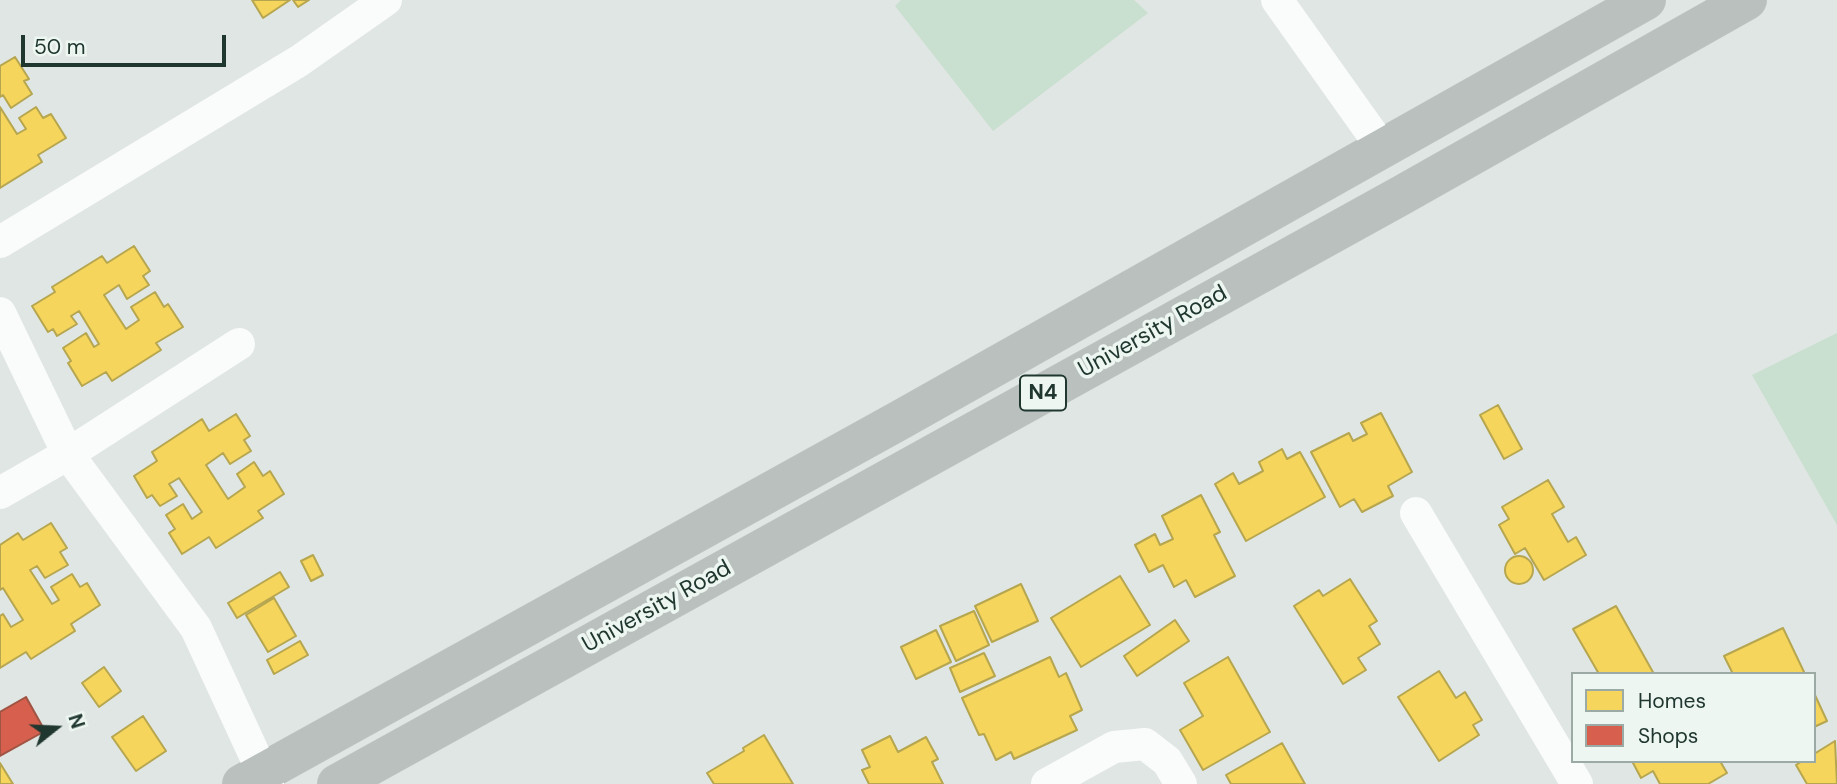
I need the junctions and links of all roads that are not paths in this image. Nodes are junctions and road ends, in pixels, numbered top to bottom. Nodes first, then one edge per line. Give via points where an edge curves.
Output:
1 (386, 0) edge
2 (1277, 0) edge
3 (1646, 0) edge
4 (1747, 0) edge
5 (1383, 149) junction
6 (0, 242) edge
7 (0, 313) edge
8 (239, 344) dead end
9 (68, 454) junction
10 (0, 493) edge
11 (1416, 513) dead end
12 (257, 780) edge
13 (337, 784) edge
14 (1047, 784) edge
15 (1181, 784) edge
16 (1577, 784) edge

1 - 6 street via 299,61
2 - 5 street
3 - 5 highway, University Road / N4
4 - 13 highway, University Road / N4
5 - 12 highway, University Road / N4
7 - 9 street
8 - 9 street
9 - 10 street
9 - 12 street via 196,628
11 - 16 street
14 - 15 street via 1114,747 1145,744 1167,761

